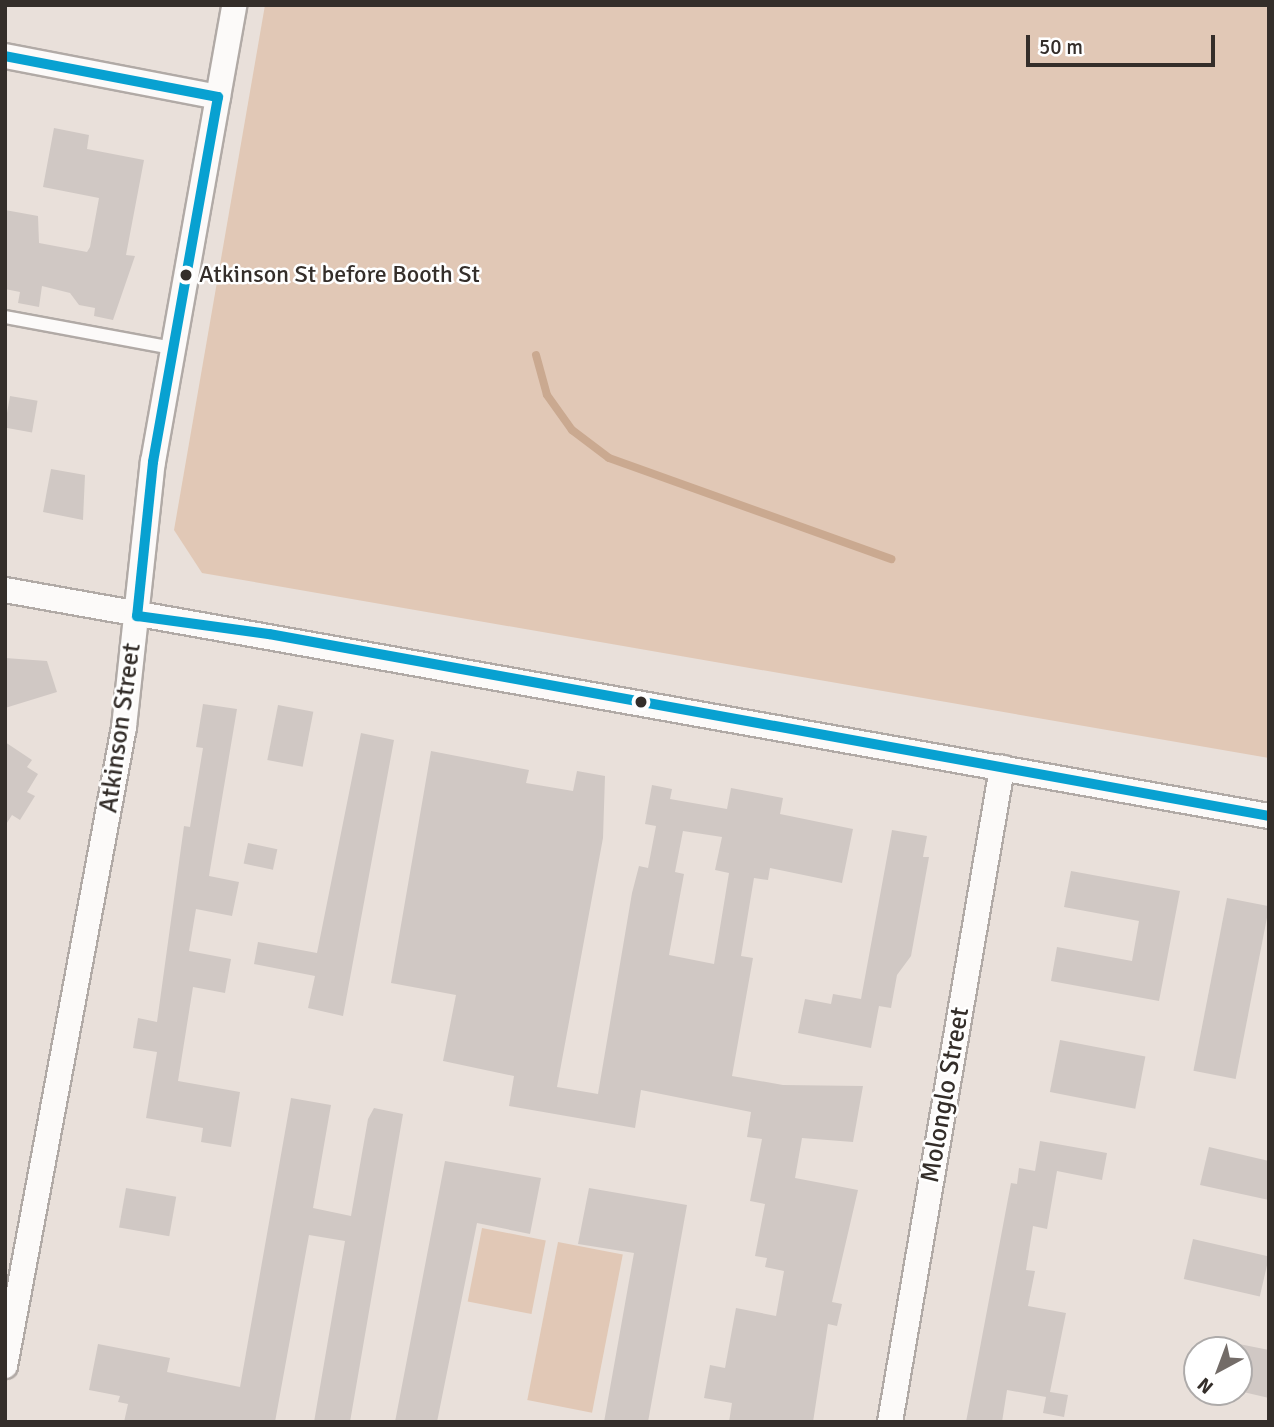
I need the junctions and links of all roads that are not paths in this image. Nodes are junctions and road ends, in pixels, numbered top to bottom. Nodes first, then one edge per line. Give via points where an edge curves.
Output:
1 (234, 5) edge
2 (5, 56) edge
3 (218, 97) junction
4 (5, 317) edge
5 (173, 348) junction
6 (5, 590) edge
7 (137, 616) junction
8 (1002, 768) junction
9 (1269, 816) edge
10 (5, 1366) edge
11 (890, 1422) edge

1 - 3 street, Atkinson Street
2 - 3 street
3 - 5 street, Atkinson Street
4 - 5 lane
5 - 7 street, Atkinson Street
6 - 7 street
7 - 8 street via 295,638
7 - 10 street, Atkinson Street via 98,885
8 - 9 street
8 - 11 street, Molonglo Street

